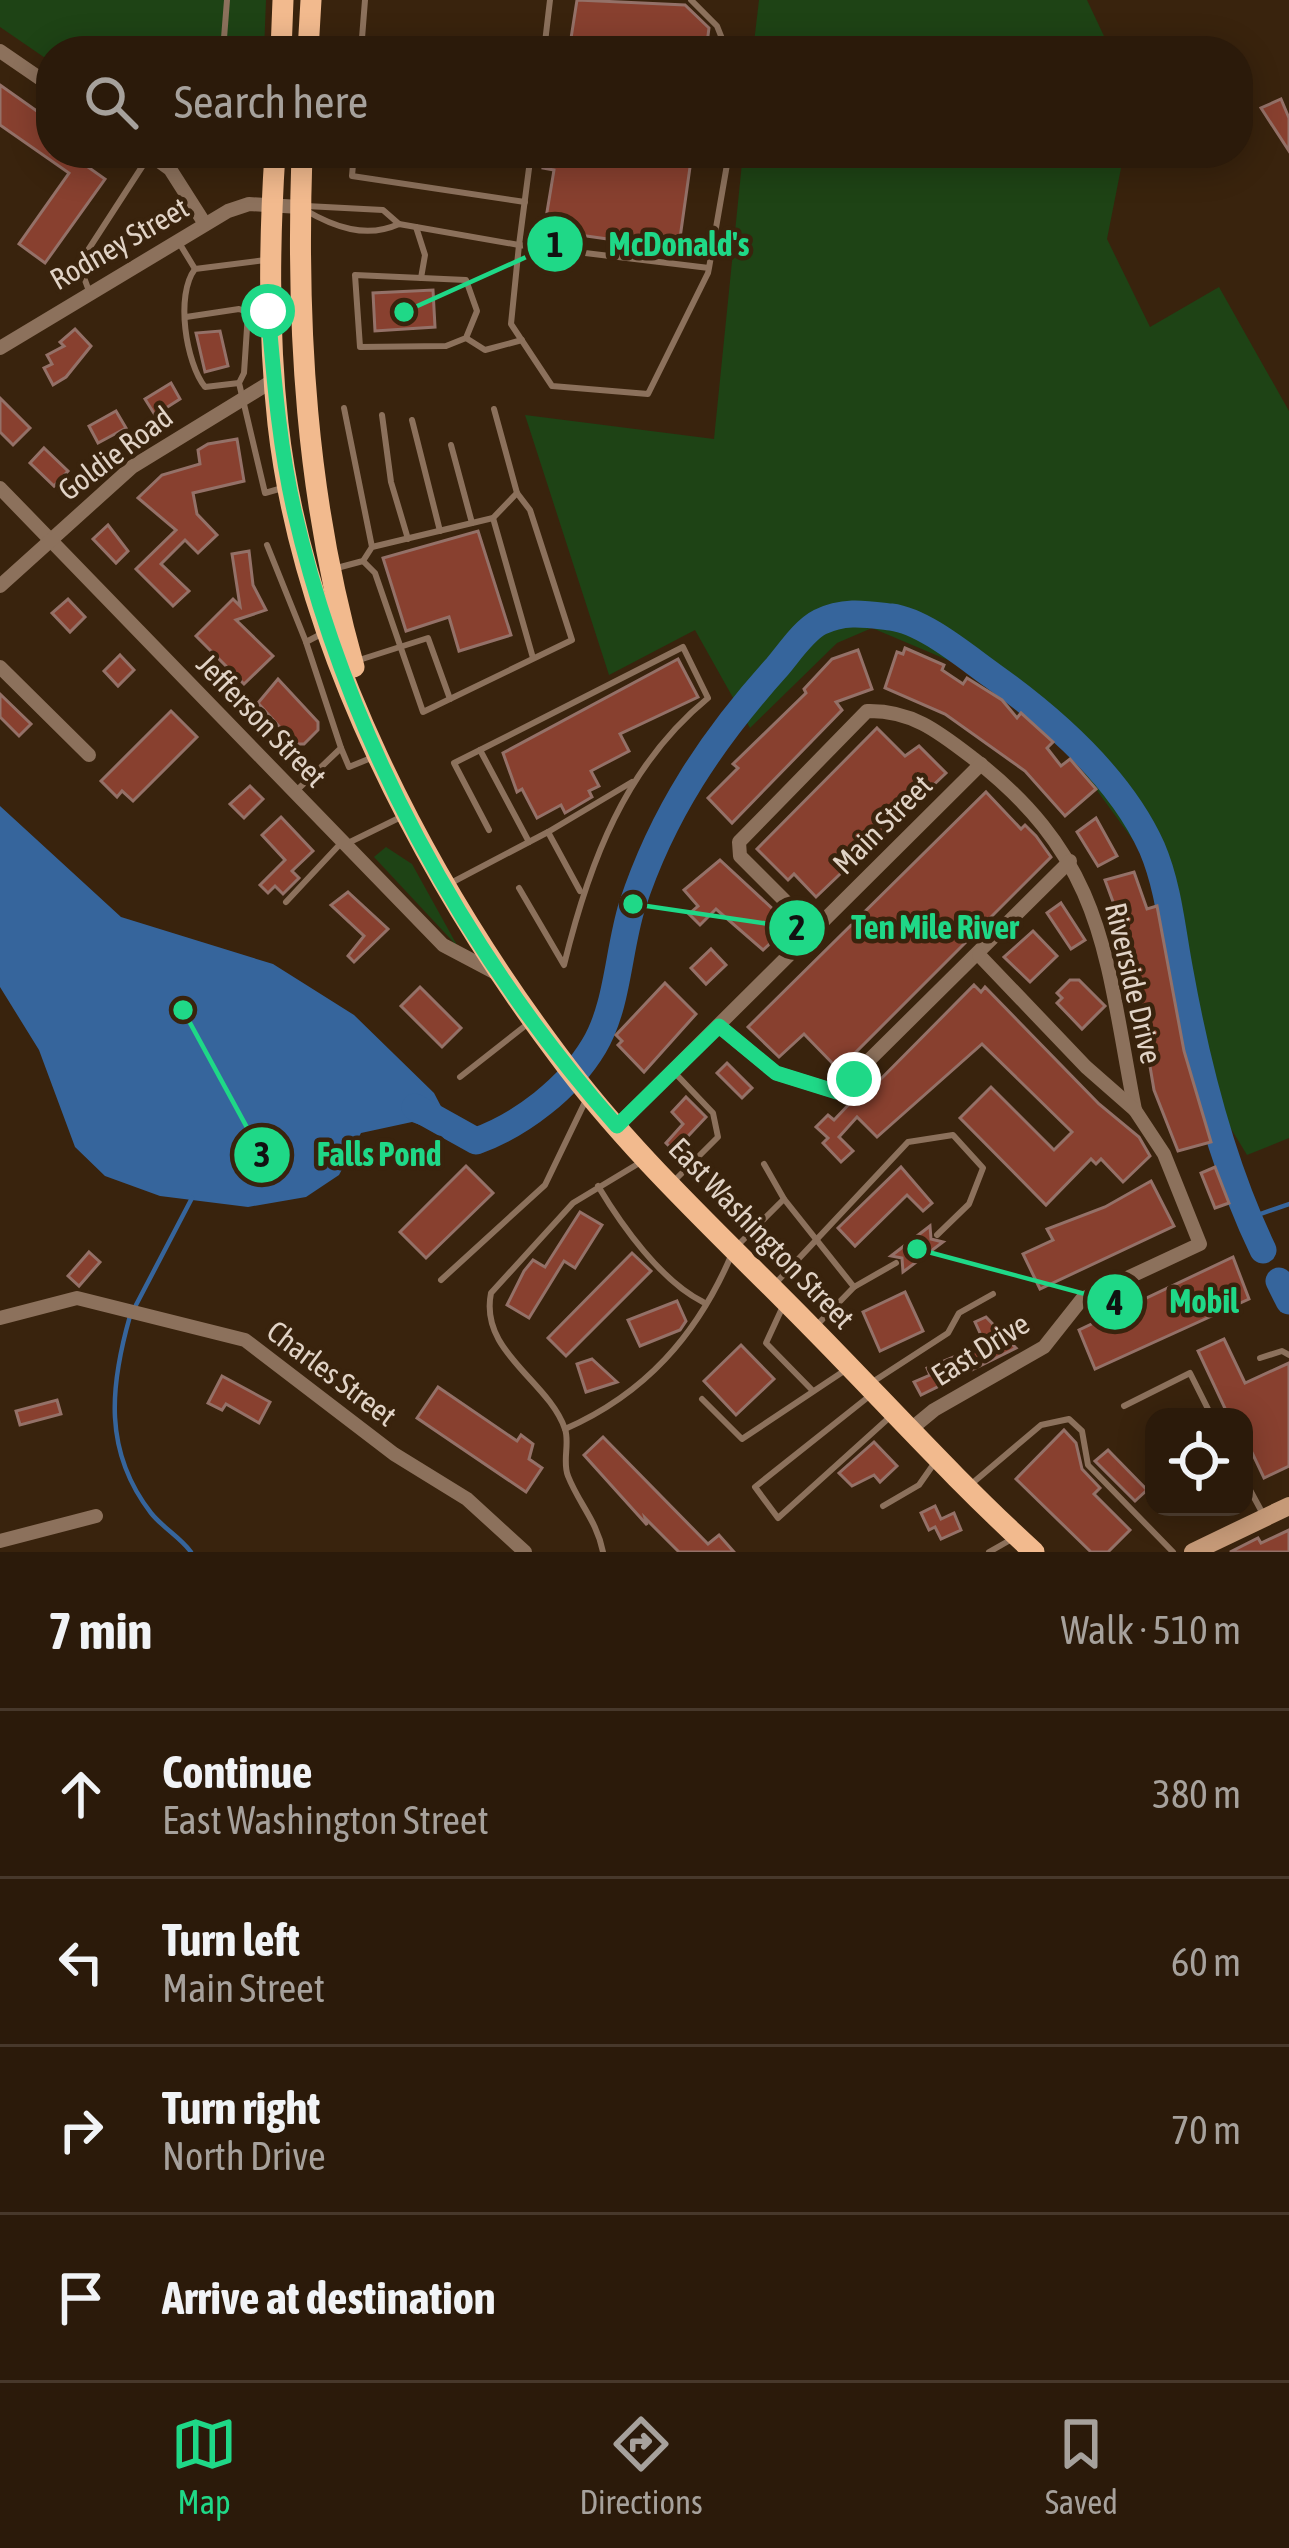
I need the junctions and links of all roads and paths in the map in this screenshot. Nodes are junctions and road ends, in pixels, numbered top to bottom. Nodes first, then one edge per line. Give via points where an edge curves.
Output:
1 (227, 0) edge
2 (283, 0) edge
3 (311, 0) edge
4 (365, 0) edge
5 (550, 0) edge
6 (692, 0) edge
7 (224, 36) edge
8 (282, 36) edge
9 (309, 36) edge
10 (362, 36) edge
11 (546, 36) edge
12 (721, 36) edge
13 (0, 51) edge
14 (36, 76) edge
15 (141, 168) edge
16 (169, 168) edge
17 (274, 168) edge
18 (301, 168) edge
19 (353, 168) edge
20 (529, 168) edge
21 (726, 168) edge
22 (524, 202) junction
23 (272, 204) junction
24 (300, 206) junction
25 (205, 224) junction
26 (398, 224) junction
27 (416, 227) junction
28 (178, 239) junction
29 (519, 244) junction
30 (270, 260) junction
31 (709, 268) junction
32 (194, 269) junction
33 (421, 278) junction
34 (89, 291) junction
35 (258, 312) junction
36 (186, 317) junction
37 (466, 338) junction
38 (522, 340) junction
39 (0, 348) edge
40 (274, 380) junction
41 (241, 391) junction
42 (344, 408) dead end
43 (494, 409) dead end
44 (382, 415) dead end
45 (412, 420) dead end
46 (451, 446) dead end
47 (290, 485) junction
48 (0, 488) edge
49 (517, 493) junction
50 (493, 518) junction
51 (472, 524) junction
52 (440, 531) junction
53 (50, 539) junction
54 (408, 539) junction
55 (267, 545) dead end
56 (372, 548) junction
57 (363, 561) junction
58 (330, 569) junction
59 (0, 586) edge
60 (328, 630) junction
61 (306, 642) junction
62 (397, 646) junction
63 (533, 658) junction
64 (352, 662) junction
65 (0, 667) edge
66 (450, 699) junction
67 (341, 748) junction
68 (378, 748) junction
69 (479, 750) junction
70 (89, 755) dead end
71 (981, 764) junction
72 (634, 781) junction
73 (295, 792) junction
74 (408, 812) junction
75 (489, 830) dead end
76 (548, 832) junction
77 (529, 842) junction
78 (343, 843) junction
79 (1070, 861) junction
80 (446, 885) junction
81 (519, 888) dead end
82 (581, 894) junction
83 (286, 902) dead end
84 (814, 930) junction
85 (979, 955) junction
86 (496, 974) junction
87 (533, 1020) junction
88 (719, 1026) junction
89 (674, 1072) junction
90 (460, 1077) dead end
91 (587, 1091) junction
92 (1135, 1110) junction
93 (617, 1126) junction
94 (647, 1158) junction
95 (764, 1164) dead end
96 (672, 1184) junction
97 (598, 1186) junction
98 (784, 1199) junction
99 (938, 1234) dead end
100 (818, 1242) junction
101 (734, 1248) junction
102 (896, 1263) dead end
103 (441, 1280) dead end
104 (854, 1287) junction
105 (779, 1294) junction
106 (993, 1294) dead end
107 (704, 1302) junction
108 (0, 1318) edge
109 (813, 1328) junction
110 (1289, 1355) edge
111 (1260, 1358) dead end
112 (850, 1366) junction
113 (872, 1389) junction
114 (813, 1391) junction
115 (702, 1399) dead end
116 (1124, 1406) dead end
117 (1208, 1408) edge
118 (903, 1421) junction
119 (565, 1429) junction
120 (939, 1457) junction
121 (968, 1487) junction
122 (1253, 1496) edge
123 (884, 1506) dead end
124 (1289, 1506) edge
125 (95, 1516) dead end
126 (1264, 1518) junction
127 (0, 1541) edge
128 (1026, 1544) edge
129 (1219, 1547) edge
130 (525, 1552) edge
131 (603, 1552) edge
132 (989, 1552) edge
133 (1173, 1552) edge
134 (1193, 1552) edge

1 - 7 lane
2 - 8 main road
3 - 9 main road
4 - 10 lane
5 - 11 lane
6 - 12 lane
13 - 14 street
15 - 34 lane via 79,264
16 - 25 street
17 - 23 main road, East Washington Street
18 - 24 main road, East Washington Street
19 - 22 lane via 352,176
20 - 22 lane
21 - 31 lane
22 - 29 lane
23 - 24 street, Rodney Street
23 - 25 street, Rodney Street via 249,204
23 - 30 main road, East Washington Street
24 - 26 lane via 383,210
24 - 26 lane via 332,226 380,232
24 - 58 main road, East Washington Street via 302,397
25 - 28 street, Rodney Street
26 - 27 lane
27 - 29 lane
27 - 33 lane via 425,255
28 - 32 lane
28 - 34 street, Rodney Street
29 - 31 lane
29 - 38 lane via 512,324
30 - 32 lane
30 - 35 main road, East Washington Street
31 - 38 lane via 647,394 552,386
32 - 36 lane
33 - 37 lane via 466,280 477,311
33 - 37 lane via 355,275 360,347 446,346
34 - 39 street, Rodney Street
35 - 36 lane
35 - 40 main road, East Washington Street
35 - 41 lane
36 - 41 lane via 196,376 205,388
37 - 38 lane via 485,350
40 - 41 street, Goldie Road
40 - 47 main road, East Washington Street
41 - 47 lane via 265,493
41 - 53 street, Goldie Road via 132,467
42 - 56 lane
43 - 49 lane
44 - 54 lane
45 - 52 lane
46 - 51 lane
47 - 60 main road, East Washington Street
48 - 53 street, Jefferson Street
49 - 50 lane
49 - 63 lane via 530,510 572,640
50 - 51 lane
50 - 63 lane
51 - 52 lane
52 - 54 lane
53 - 59 street, Goldie Road
53 - 73 street, Jefferson Street
54 - 56 lane
55 - 61 lane
56 - 57 lane
57 - 58 lane
57 - 62 lane via 375,573
58 - 64 main road, East Washington Street
60 - 61 lane
60 - 68 main road, East Washington Street
61 - 67 lane
62 - 64 lane
62 - 66 lane via 428,638
62 - 66 lane via 423,712
63 - 66 lane
64 - 68 main road, East Washington Street
65 - 70 street
67 - 68 lane via 349,767
67 - 73 lane
68 - 74 main road, East Washington Street
69 - 72 lane via 683,647 708,698 677,723
69 - 75 lane via 454,763
69 - 77 lane
71 - 79 street, Riverside Drive via 1028,802
71 - 84 street, Main Street
71 - 84 street, Riverside Drive via 896,710 867,711 843,731 739,842 740,856
72 - 76 lane
72 - 82 lane
73 - 78 street, Jefferson Street
74 - 78 lane
74 - 80 main road, East Washington Street
76 - 77 lane
76 - 82 lane
77 - 80 lane
78 - 83 lane
78 - 86 street, Jefferson Street via 443,945
79 - 85 street
79 - 92 street, Riverside Drive via 1096,926
80 - 86 main road, East Washington Street
81 - 82 lane via 564,965
84 - 88 street, Main Street
85 - 88 street via 837,1092 776,1073
85 - 92 street
86 - 87 main road, East Washington Street
87 - 90 lane
87 - 91 main road, East Washington Street
88 - 89 street, Main Street
89 - 93 street, Main Street
89 - 96 lane via 713,1113 718,1137
91 - 93 main road, East Washington Street
91 - 103 lane via 545,1185
92 - 118 street, East Drive via 1164,1154 1200,1244 1082,1299 1045,1347
93 - 94 main road, East Washington Street
94 - 96 main road, East Washington Street
94 - 97 lane
95 - 98 lane
96 - 101 main road, East Washington Street
97 - 107 lane via 685,1293
97 - 119 lane via 491,1293 488,1310 494,1333
98 - 100 lane
98 - 101 lane
99 - 100 lane via 968,1204 983,1168 952,1135 908,1142
100 - 104 lane
100 - 105 lane
101 - 105 main road, East Washington Street
101 - 107 lane
102 - 104 lane
104 - 109 lane
105 - 109 main road, East Washington Street
105 - 114 lane via 766,1343
106 - 113 lane via 959,1312 949,1333
107 - 119 lane via 691,1333 642,1386
108 - 130 street, Charles Street via 77,1298 245,1340 467,1499
109 - 112 main road, East Washington Street
110 - 111 lane
112 - 113 main road, East Washington Street
112 - 114 lane
113 - 118 main road, East Washington Street
113 - 118 lane via 755,1487 778,1519
114 - 115 lane via 742,1439
116 - 117 lane via 1190,1373
118 - 120 main road, East Washington Street
119 - 131 lane via 566,1474 598,1524
120 - 121 main road, East Washington Street
120 - 123 lane via 919,1485
121 - 128 main road, East Washington Street
121 - 133 lane via 1041,1426 1069,1419 1082,1431 1088,1465
122 - 126 lane
124 - 126 street
125 - 127 street
126 - 129 street
128 - 132 lane
129 - 134 street

